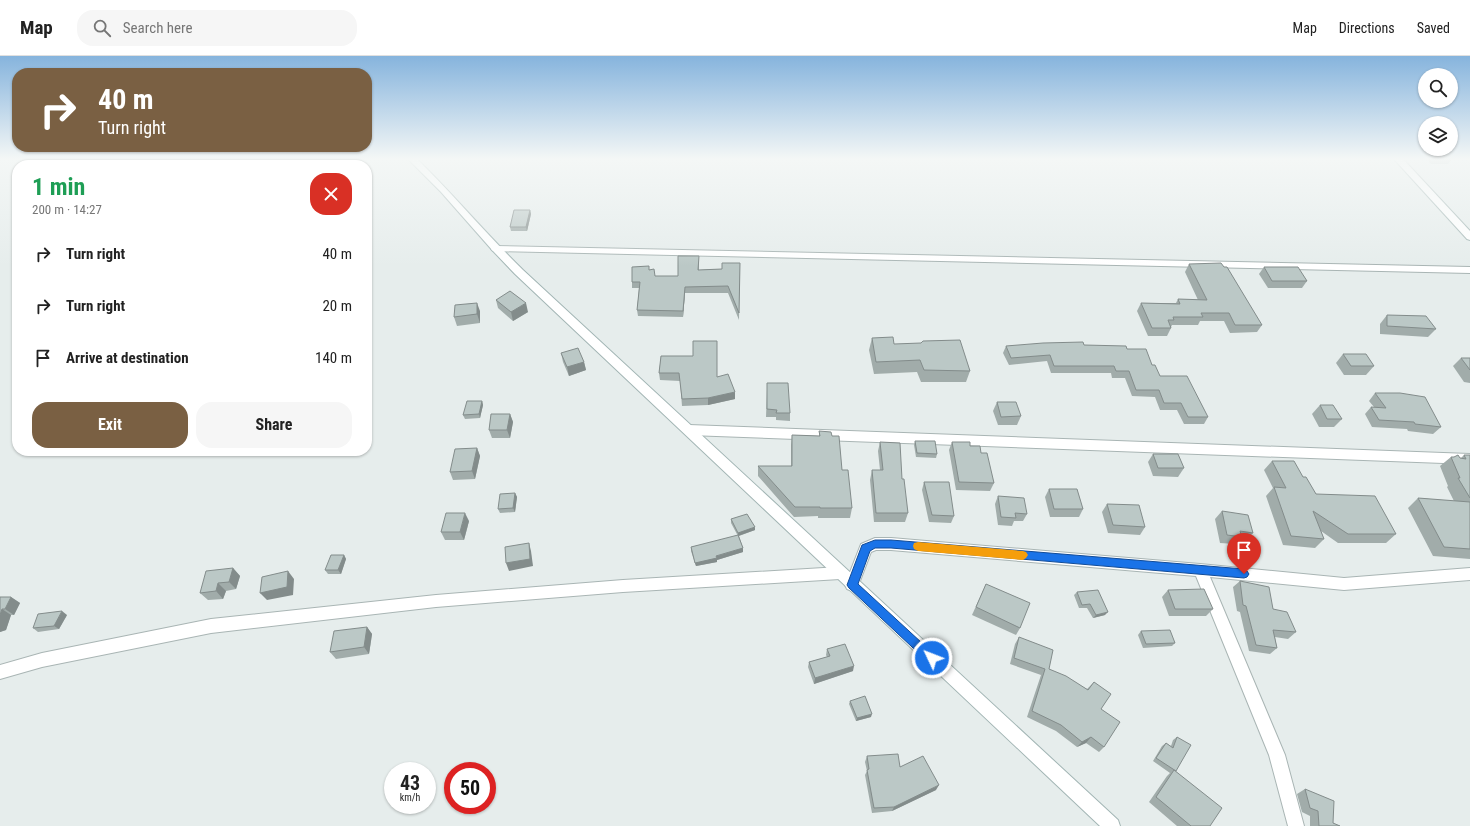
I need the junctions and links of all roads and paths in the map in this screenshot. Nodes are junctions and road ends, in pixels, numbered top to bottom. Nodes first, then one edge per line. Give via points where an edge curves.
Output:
1 (448, 194) edge
2 (1431, 194) edge
3 (1470, 237) edge
4 (496, 248) junction
5 (1470, 270) edge
6 (690, 430) junction
7 (1470, 459) edge
8 (1200, 570) junction
9 (840, 573) junction
10 (1470, 574) edge
11 (852, 585) junction
12 (0, 672) edge
13 (1112, 826) edge
14 (1296, 826) edge

1 - 4 street
2 - 3 street
4 - 5 street
4 - 6 street
6 - 7 street
6 - 9 street
8 - 10 street via 1344,584
8 - 11 street via 875,544 866,548
8 - 14 street via 1277,755
9 - 11 street
9 - 12 street via 623,586 436,601 212,626 42,660
11 - 13 street

